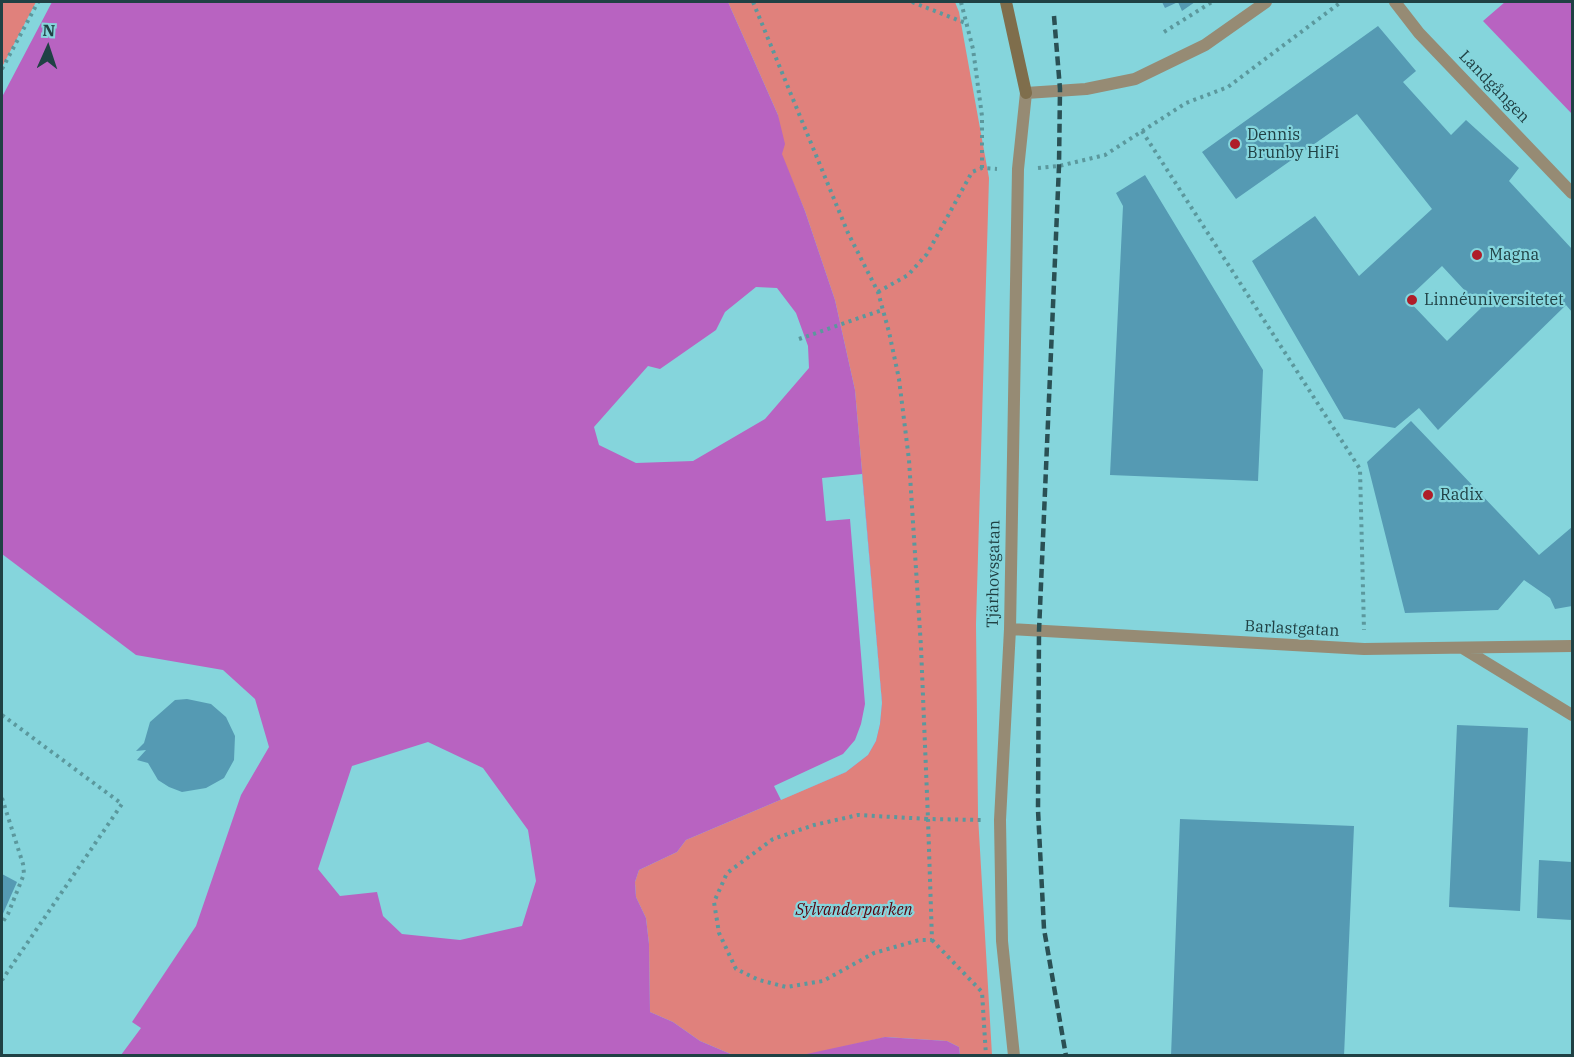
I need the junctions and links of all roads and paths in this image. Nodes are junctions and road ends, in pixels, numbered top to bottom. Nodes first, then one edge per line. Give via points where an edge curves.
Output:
1 (38, 2) edge
2 (753, 2) edge
3 (912, 2) edge
4 (961, 2) edge
5 (1006, 2) edge
6 (1212, 2) edge
7 (1266, 2) edge
8 (1341, 2) edge
9 (1395, 2) edge
10 (968, 24) junction
11 (1164, 32) dead end
12 (2, 69) edge
13 (1026, 93) junction
14 (1142, 131) junction
15 (982, 168) junction
16 (1018, 169) junction
17 (1572, 193) edge
18 (878, 292) junction
19 (882, 310) junction
20 (799, 339) dead end
21 (1010, 629) junction
22 (1572, 646) edge
23 (1463, 648) junction
24 (1365, 650) junction
25 (2, 715) edge
26 (1572, 715) edge
27 (2, 798) edge
28 (928, 819) junction
29 (1000, 820) junction
30 (2, 923) edge
31 (933, 940) junction
32 (2, 980) edge
33 (986, 1056) edge
34 (1014, 1056) edge

1 - 12 path
2 - 18 path via 848,233
3 - 10 path
4 - 10 path
5 - 13 main road
6 - 11 path
7 - 13 street via 1205,45 1135,79 1086,89
8 - 14 path via 1228,87 1186,103
9 - 17 street, Landgången via 1419,33
10 - 15 path via 982,116
13 - 16 street, Tjärhovsgatan
14 - 16 path via 1105,155 1059,166
14 - 24 path via 1360,469
15 - 16 path
15 - 18 path via 972,172 927,254 908,275
16 - 21 street, Tjärhovsgatan
18 - 19 path
19 - 20 path
19 - 28 path via 899,379 909,460
21 - 24 street, Barlastgatan
21 - 29 street, Tjärhovsgatan
22 - 23 street, Barlastgatan
23 - 24 street, Barlastgatan
23 - 26 street
25 - 32 path via 122,804
27 - 30 path via 24,874
28 - 29 path
28 - 31 path
28 - 31 path via 858,815 773,839 727,873 714,902 719,933 736,969 786,987 823,981 874,953
29 - 34 street, Tjärhovsgatan via 1002,941
31 - 33 path via 981,992

